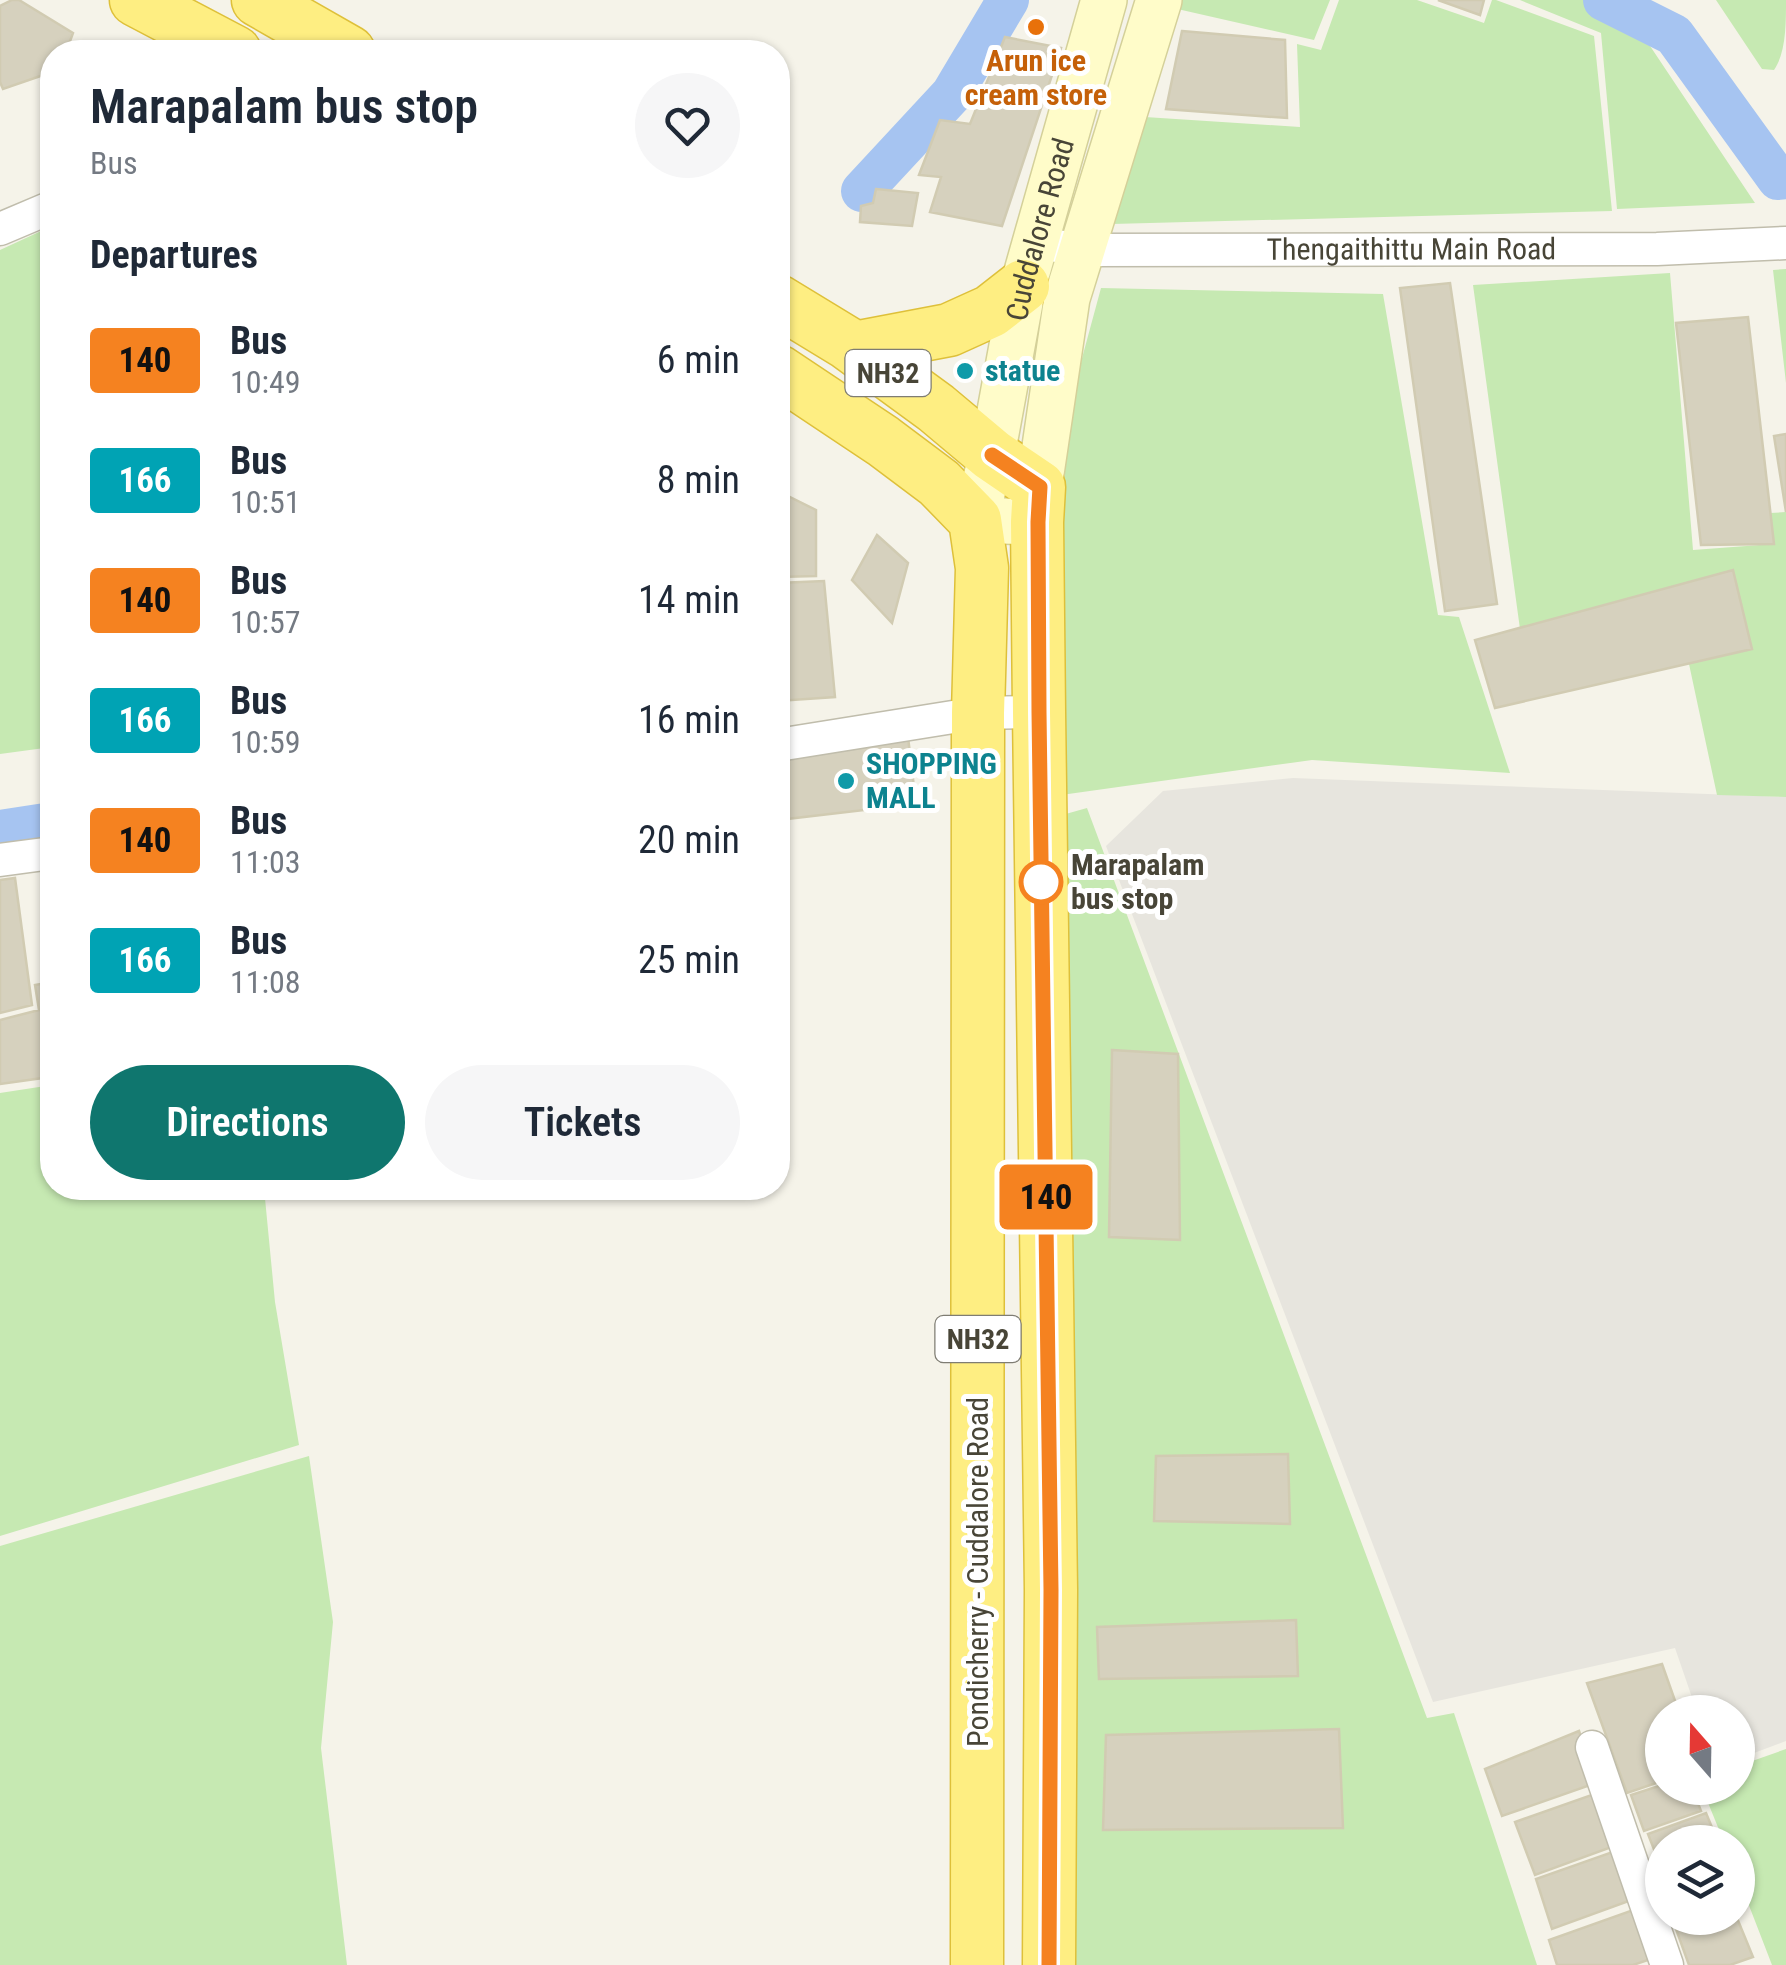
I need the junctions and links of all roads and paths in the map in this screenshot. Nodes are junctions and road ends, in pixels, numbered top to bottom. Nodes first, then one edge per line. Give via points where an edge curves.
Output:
1 (136, 0) edge
2 (258, 0) edge
3 (1104, 0) edge
4 (1159, 0) edge
5 (213, 40) edge
6 (328, 40) edge
7 (40, 212) edge
8 (0, 230) edge
9 (1786, 243) edge
10 (1080, 250) junction
11 (1028, 264) junction
12 (790, 309) edge
13 (854, 348) junction
14 (790, 379) edge
15 (992, 455) junction
16 (1038, 505) junction
17 (975, 520) junction
18 (1039, 712) junction
19 (978, 713) junction
20 (790, 743) edge
21 (40, 855) edge
22 (0, 860) edge
23 (1592, 1747) dead end
24 (977, 1965) edge
25 (1049, 1965) edge
26 (1667, 1965) edge

1 - 5 highway
2 - 6 highway
3 - 11 main road, Cuddalore Road
4 - 10 main road, Cuddalore Road
7 - 8 street
9 - 10 street, Thengaithittu Main Road
10 - 11 street, Thengaithittu Main Road
10 - 16 main road, Cuddalore Road via 1064,314
11 - 13 highway via 991,311 949,330
11 - 15 main road, Cuddalore Road
12 - 13 highway, NH32
13 - 15 highway, NH32
14 - 17 highway, NH32 via 926,472
15 - 16 highway, NH32
15 - 17 main road, Cuddalore Road
16 - 17 main road
16 - 18 highway, NH32
17 - 19 highway, Pondicherry - Cuddalore Road / NH32 via 982,568
18 - 19 street
18 - 25 highway, NH32
19 - 20 street
19 - 24 highway, Pondicherry - Cuddalore Road / NH32
21 - 22 street
23 - 26 street

